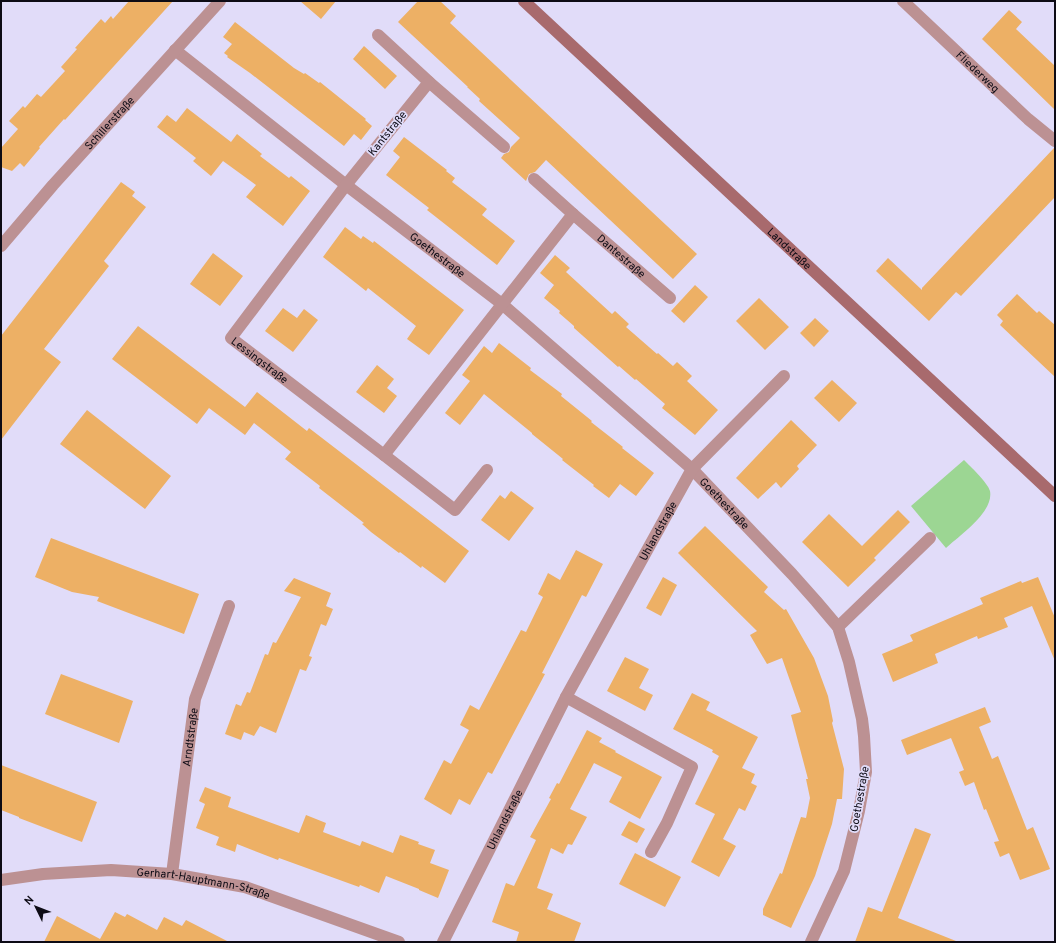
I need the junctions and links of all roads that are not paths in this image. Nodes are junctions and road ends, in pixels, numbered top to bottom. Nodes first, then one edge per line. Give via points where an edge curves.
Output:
1 (220, 1) edge
2 (524, 1) edge
3 (903, 1) edge
4 (378, 34) dead end
5 (175, 50) junction
6 (429, 82) junction
7 (1055, 141) edge
8 (504, 147) dead end
9 (534, 179) dead end
10 (346, 185) junction
11 (573, 214) junction
12 (1, 246) edge
13 (670, 298) dead end
14 (502, 304) junction
15 (784, 376) dead end
16 (384, 455) junction
17 (692, 468) junction
18 (487, 470) dead end
19 (1055, 496) edge
20 (930, 538) dead end
21 (229, 606) dead end
22 (838, 627) junction
23 (566, 697) junction
24 (651, 852) dead end
25 (172, 874) junction
26 (1, 880) edge
27 (398, 942) edge
28 (443, 942) edge
29 (811, 942) edge

1 - 5 street, Schillerstraße
2 - 19 street, Landstraße
3 - 7 street, Fliederweg
4 - 6 street
5 - 10 street, Goethestraße
5 - 12 street, Schillerstraße
6 - 8 street
6 - 10 street, Kantstraße
9 - 11 street, Dantestraße
10 - 14 street, Goethestraße
10 - 16 street, Lessingstraße via 231,338
11 - 13 street, Dantestraße
11 - 14 street
14 - 16 street
14 - 17 street, Goethestraße
15 - 17 street, Goethestraße
16 - 18 street, Lessingstraße via 455,510
17 - 22 street, Goethestraße
17 - 23 street, Uhlandstraße
20 - 22 street
21 - 25 street, Arndtstraße via 195,699
22 - 29 street, Goethestraße via 862,718 866,772 844,871
23 - 24 street via 692,767
23 - 28 street, Uhlandstraße
25 - 26 street, Gerhart-Hauptmann-Straße via 111,870 43,874
25 - 27 street, Gerhart-Hauptmann-Straße via 245,887

